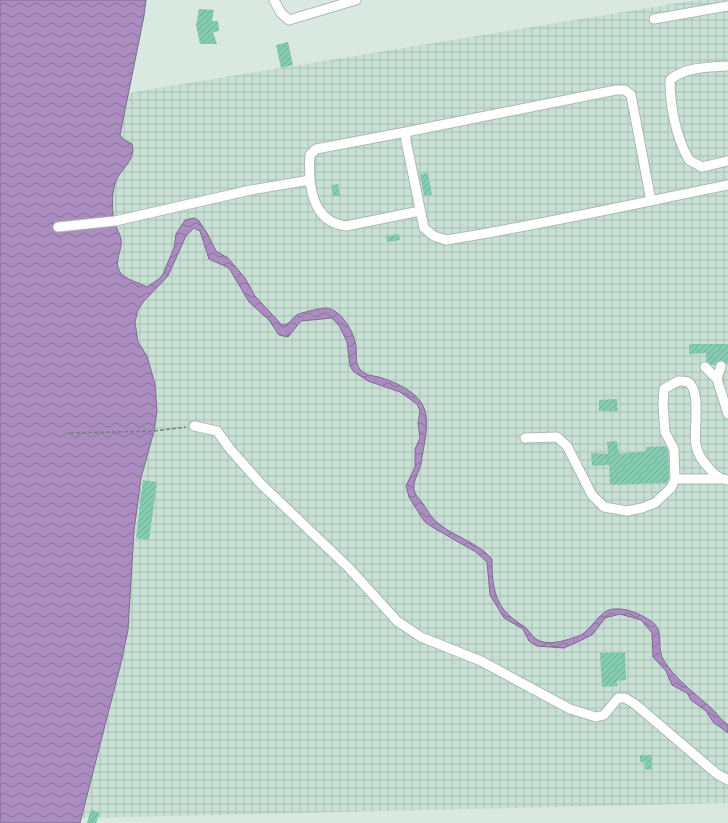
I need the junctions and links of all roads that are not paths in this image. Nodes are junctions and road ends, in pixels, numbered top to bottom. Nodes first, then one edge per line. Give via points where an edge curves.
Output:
1 (274, 0) edge
2 (356, 0) edge
3 (728, 6) edge
4 (654, 19) dead end
5 (728, 66) edge
6 (406, 132) junction
7 (728, 160) edge
8 (310, 180) junction
9 (728, 184) edge
10 (651, 201) junction
11 (420, 211) junction
12 (58, 227) dead end
13 (705, 366) dead end
14 (721, 366) dead end
15 (717, 379) junction
16 (728, 414) edge
17 (194, 426) road end
18 (525, 438) dead end
19 (675, 479) junction
20 (724, 479) edge
21 (728, 780) edge

1 - 2 lane via 289,20
3 - 4 lane
5 - 7 lane via 704,68 674,76 670,80 678,135 689,160 702,166
6 - 8 lane via 316,149 310,154
6 - 10 lane via 624,90 632,94
6 - 11 lane
8 - 11 lane via 316,207 340,225 346,226
8 - 12 lane via 251,190 115,221
9 - 10 lane
10 - 11 lane via 521,228 446,240 434,236 424,228
13 - 15 lane
14 - 15 lane
15 - 16 lane
17 - 21 lane via 217,431 261,484 349,568 397,621 420,637 481,661 570,709 596,717 604,715 618,698 625,698 717,774
18 - 19 lane via 557,437 567,446 592,495 604,507 614,510 627,512 655,503 671,488
19 - 20 lane
19 - 20 lane via 674,449 665,432 663,404 664,389 678,380 687,382 693,388 696,444 700,457 710,470

